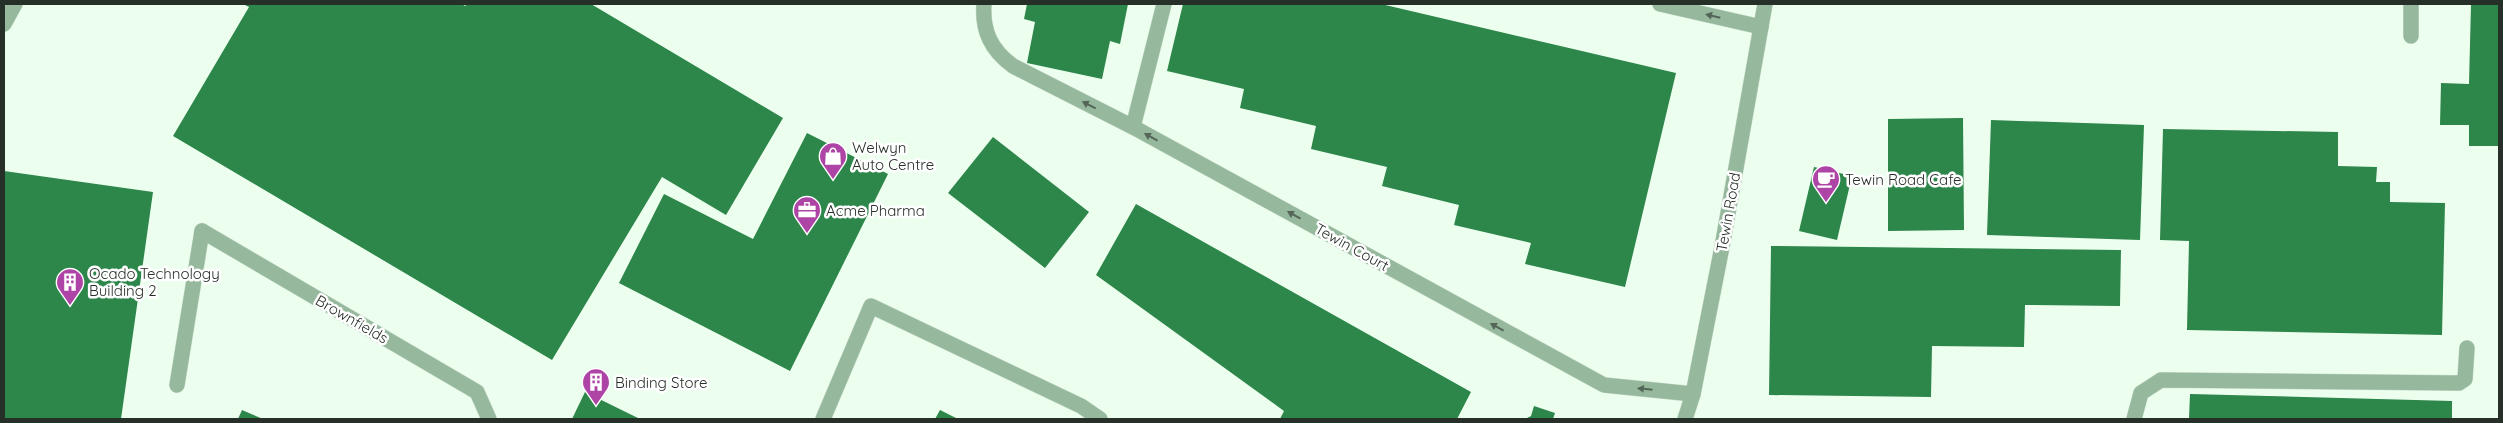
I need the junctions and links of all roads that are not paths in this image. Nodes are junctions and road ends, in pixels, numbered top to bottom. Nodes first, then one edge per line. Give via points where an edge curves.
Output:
1 (15, 4) edge
2 (984, 4) edge
3 (1164, 4) edge
4 (1660, 4) edge
5 (1765, 4) edge
6 (2411, 4) edge
7 (4, 24) edge
8 (1761, 27) junction
9 (2411, 36) dead end
10 (1133, 127) junction
11 (2467, 348) dead end
12 (177, 385) dead end
13 (1693, 394) junction
14 (490, 419) edge
15 (823, 419) edge
16 (1100, 419) edge
17 (1685, 419) edge
18 (2134, 419) edge

1 - 7 street
10 -> 2 street, Tewin Court via 1002,58 987,37
3 - 10 street
8 -> 4 street
5 - 8 street, Tewin Road
6 - 9 street
8 - 13 street, Tewin Road
13 -> 10 street, Tewin Court via 1604,385
11 - 18 street via 2465,379 2459,383 2161,380 2141,393
12 - 14 street, Brownfields via 202,231 477,392
13 - 17 street, Tewin Road
15 - 16 street via 871,306 1081,406

